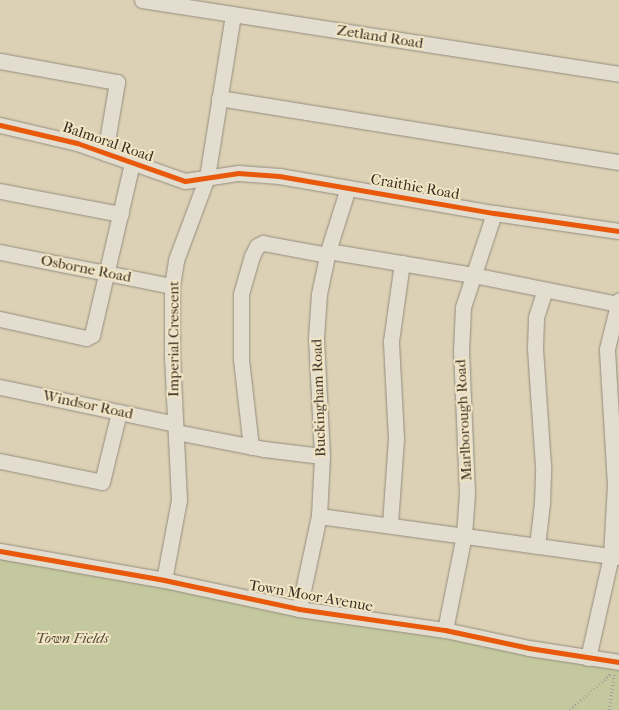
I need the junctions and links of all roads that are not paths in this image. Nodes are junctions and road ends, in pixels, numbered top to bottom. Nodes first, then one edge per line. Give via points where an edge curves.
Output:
1 (142, 0) edge
2 (233, 15) junction
3 (0, 62) edge
4 (619, 74) edge
5 (220, 98) junction
6 (0, 125) edge
7 (105, 153) junction
8 (619, 162) edge
9 (132, 163) junction
10 (207, 177) junction
11 (348, 188) junction
12 (0, 191) edge
13 (494, 213) junction
14 (121, 214) junction
15 (619, 231) edge
16 (0, 252) edge
17 (327, 253) junction
18 (402, 263) junction
19 (108, 274) junction
20 (474, 275) junction
21 (172, 286) junction
22 (545, 290) junction
23 (618, 302) edge
24 (0, 319) edge
25 (0, 387) edge
26 (119, 412) junction
27 (176, 428) junction
28 (251, 447) junction
29 (322, 456) junction
30 (0, 461) edge
31 (319, 516) junction
32 (390, 524) junction
33 (464, 536) junction
34 (537, 546) junction
35 (0, 550) edge
36 (615, 557) edge
37 (164, 580) junction
38 (298, 609) junction
39 (445, 630) junction
40 (588, 658) junction
41 (619, 662) edge

1 - 2 street, Zetland Road
2 - 4 street, Zetland Road
2 - 5 street, Imperial Crescent
3 - 7 street via 117,82
5 - 8 street
5 - 10 street, Imperial Crescent
6 - 7 street, Balmoral Road via 60,138
7 - 9 street, Balmoral Road
9 - 10 street, Balmoral Road via 185,181
9 - 14 street
10 - 11 street, Craithie Road via 238,173 270,175
10 - 21 street, Imperial Crescent via 176,260
11 - 13 street, Craithie Road
11 - 17 street, Buckingham Road
12 - 14 street
13 - 15 street, Craithie Road
13 - 20 street, Marlborough Road
14 - 19 street
16 - 19 street, Osborne Road
17 - 18 street
17 - 28 street via 263,243 257,246 252,256 241,294 241,360
17 - 29 street, Buckingham Road via 319,294 316,338
18 - 20 street
18 - 32 street via 390,341 396,438
19 - 21 street, Osborne Road
19 - 24 street via 90,338
20 - 22 street
20 - 33 street, Marlborough Road via 463,307 461,350 467,494
21 - 27 street, Imperial Crescent
22 - 23 street
22 - 34 street via 536,317 535,348 543,466
23 - 36 street via 607,349 615,485
25 - 26 street, Windsor Road
26 - 27 street, Windsor Road
26 - 30 street via 102,482
27 - 28 street, Windsor Road
27 - 37 street, Imperial Crescent via 179,500
28 - 29 street, Windsor Road
29 - 31 street, Buckingham Road
31 - 32 street
31 - 38 street, Buckingham Road
32 - 33 street
33 - 34 street
33 - 39 street, Marlborough Road
34 - 36 street
35 - 37 street, Town Moor Avenue
36 - 40 street
37 - 38 street, Town Moor Avenue
38 - 39 street, Town Moor Avenue
39 - 40 street, Town Moor Avenue
40 - 41 street, Town Moor Avenue

